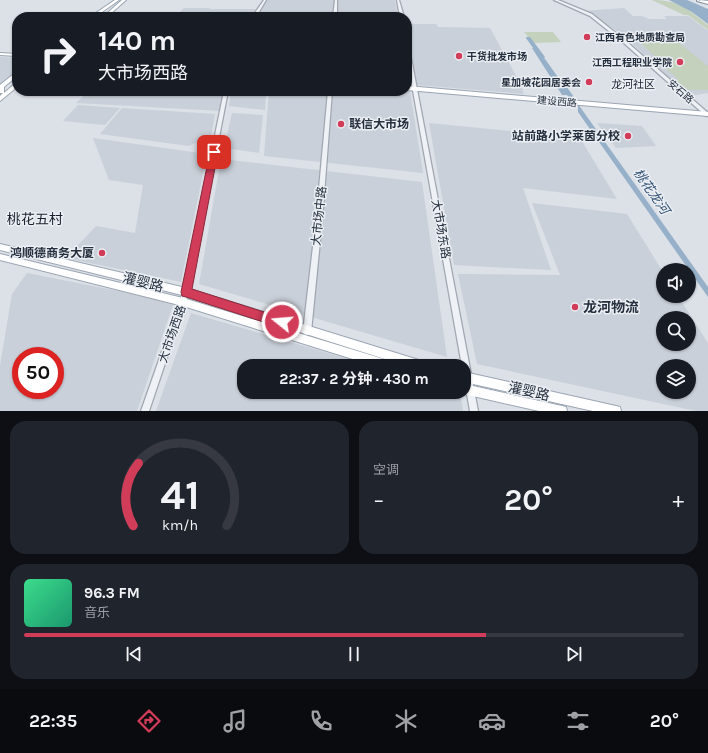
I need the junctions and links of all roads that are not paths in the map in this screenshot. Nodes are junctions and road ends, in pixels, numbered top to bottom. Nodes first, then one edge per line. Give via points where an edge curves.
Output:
1 (115, 0) edge
2 (120, 0) edge
3 (124, 0) edge
4 (265, 0) edge
5 (336, 0) edge
6 (398, 0) edge
7 (555, 0) edge
8 (701, 0) edge
9 (708, 3) edge
10 (98, 12) edge
11 (103, 12) edge
12 (111, 12) edge
13 (257, 12) edge
14 (335, 12) edge
15 (401, 12) edge
16 (0, 53) edge
17 (12, 54) edge
18 (412, 76) edge
19 (12, 80) edge
20 (12, 83) edge
21 (12, 86) edge
22 (12, 86) edge
23 (414, 88) junction
24 (1, 93) edge
25 (225, 96) edge
26 (330, 96) edge
27 (707, 113) edge
28 (0, 247) edge
29 (0, 257) edge
30 (186, 292) junction
31 (183, 302) junction
32 (307, 330) junction
33 (306, 340) junction
34 (367, 359) edge
35 (400, 359) edge
36 (463, 359) edge
37 (471, 378) edge
38 (471, 391) edge
39 (470, 399) edge
40 (145, 411) edge
41 (474, 411) edge
42 (562, 411) edge
43 (616, 411) edge

1 - 10 main road
2 - 11 main road
3 - 12 main road
4 - 13 street
5 - 14 street
6 - 15 street
7 - 27 street, 安石路 via 590,15
8 - 9 highway
16 - 17 main road
18 - 23 street, 大市场东路
19 - 24 main road
20 - 24 main road
21 - 24 main road
22 - 24 main road
23 - 27 main road, 建设西路
23 - 36 street, 大市场东路
25 - 30 street, 大市场西路
26 - 32 street, 大市场中路
28 - 30 main road, 灌婴路
29 - 31 main road, 灌婴路
30 - 31 street, 大市场西路
30 - 32 main road, 灌婴路
31 - 33 main road, 灌婴路
31 - 40 street, 大市场西路
32 - 33 street, 大市场中路
32 - 35 main road, 灌婴路
33 - 34 main road, 灌婴路
37 - 43 main road, 灌婴路
38 - 42 main road, 灌婴路
39 - 41 street, 大市场东路

